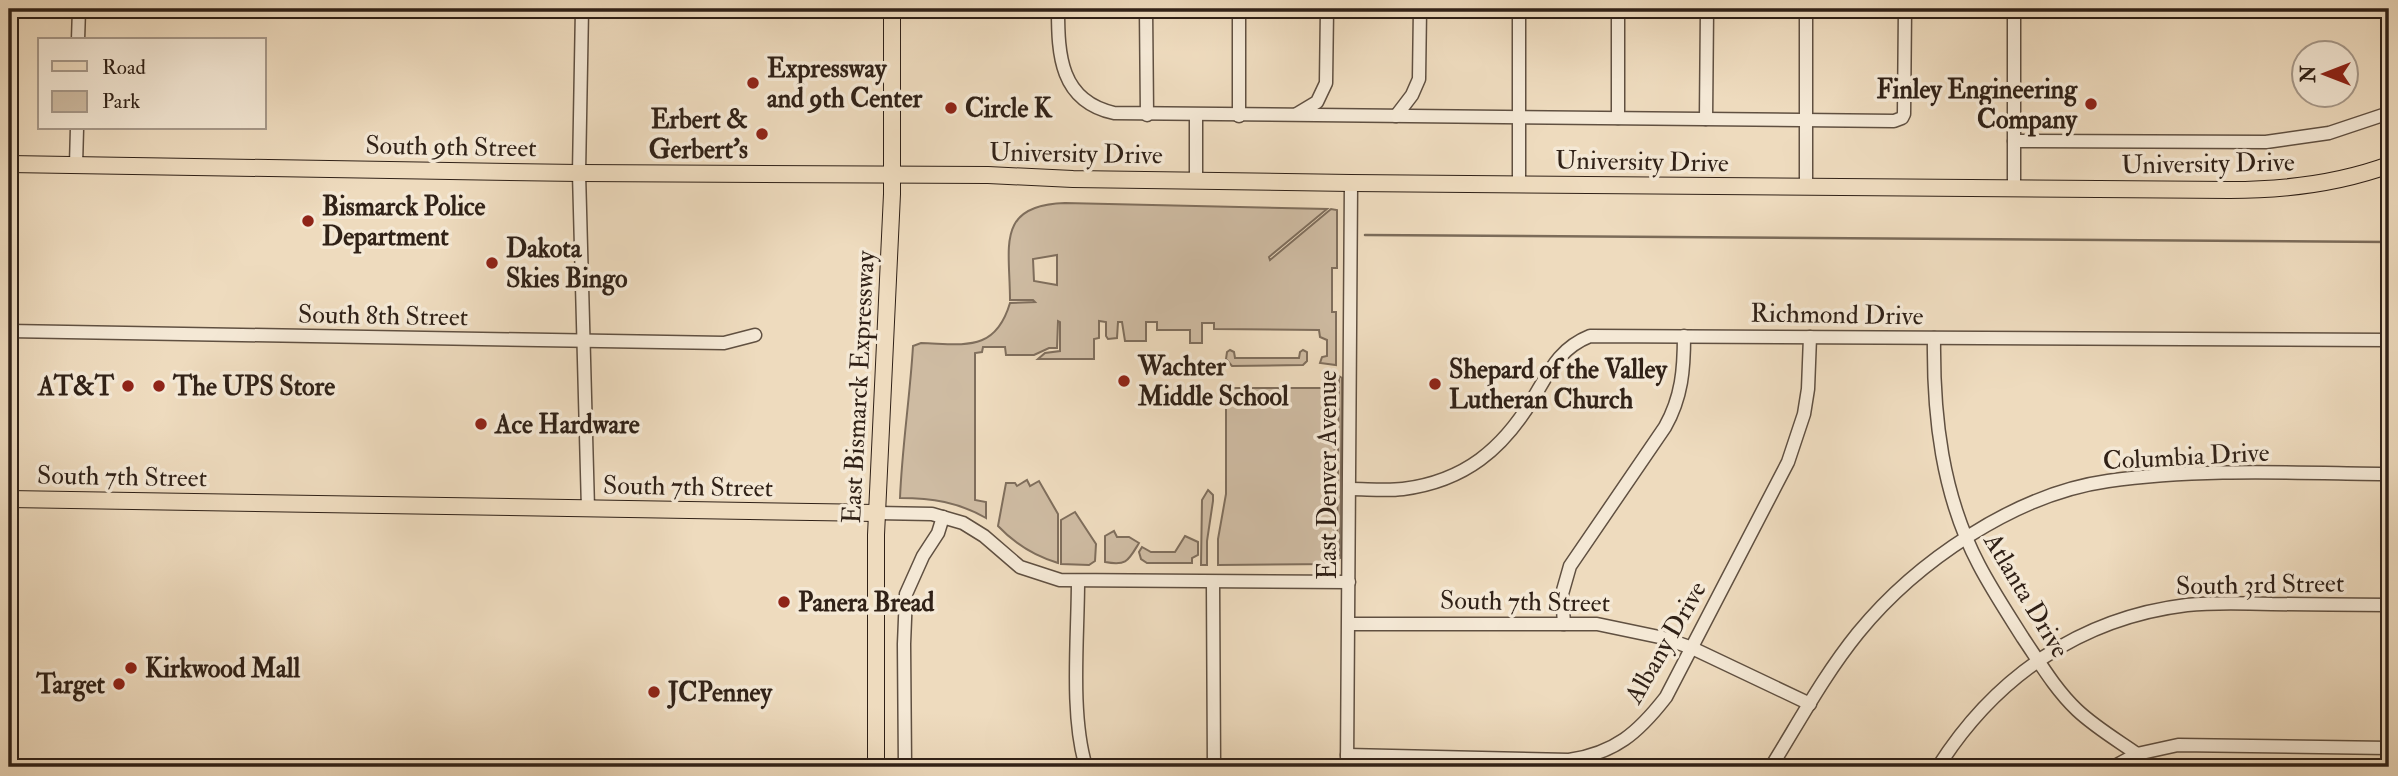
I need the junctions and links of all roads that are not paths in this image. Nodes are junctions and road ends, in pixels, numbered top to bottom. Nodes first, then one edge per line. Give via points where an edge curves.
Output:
1 (79, 9) edge
2 (582, 9) edge
3 (892, 9) edge
4 (1058, 9) edge
5 (1146, 9) edge
6 (1239, 9) edge
7 (1327, 9) edge
8 (1420, 9) edge
9 (1519, 9) edge
10 (1618, 9) edge
11 (1707, 9) edge
12 (1805, 9) edge
13 (1905, 9) edge
14 (2014, 9) edge
15 (78, 38) edge
16 (2389, 113) edge
17 (1147, 115) junction
18 (1196, 115) junction
19 (1239, 116) junction
20 (1294, 116) junction
21 (1396, 116) junction
22 (1518, 118) junction
23 (1618, 118) junction
24 (1706, 119) junction
25 (1806, 120) junction
26 (77, 130) edge
27 (2014, 141) junction
28 (9, 164) edge
29 (76, 165) junction
30 (2389, 165) edge
31 (579, 173) junction
32 (892, 175) junction
33 (1196, 180) junction
34 (1351, 183) junction
35 (1519, 184) junction
36 (1806, 187) junction
37 (2014, 189) junction
38 (9, 331) edge
39 (755, 335) dead end
40 (1684, 336) junction
41 (1810, 337) junction
42 (1934, 338) junction
43 (2389, 340) edge
44 (584, 341) junction
45 (2389, 474) edge
46 (1350, 489) junction
47 (9, 499) edge
48 (588, 509) junction
49 (877, 513) junction
50 (943, 517) junction
51 (1967, 540) junction
52 (1078, 581) junction
53 (1213, 582) junction
54 (1349, 582) junction
55 (2389, 605) edge
56 (1349, 624) junction
57 (1564, 624) junction
58 (1692, 648) junction
59 (2038, 661) junction
60 (1810, 704) junction
61 (2389, 748) edge
62 (2137, 754) junction
63 (1347, 761) edge
64 (876, 767) edge
65 (905, 767) edge
66 (1086, 767) edge
67 (1214, 767) edge
68 (1771, 767) edge
69 (1938, 767) edge
70 (2113, 767) edge

1 - 15 street
2 - 31 street
3 - 32 main road, East Bismarck Expressway
4 - 17 street via 1059,55 1075,91 1105,111
5 - 17 street
6 - 19 street
7 - 20 street via 1326,83 1317,102
8 - 21 street via 1419,79
9 - 22 street
10 - 23 street
11 - 24 street
12 - 25 street
13 - 25 street via 1902,118
14 - 27 street
16 - 27 street via 2329,133 2266,142
17 - 18 street
18 - 19 street
18 - 33 street
19 - 20 street
20 - 21 street
21 - 22 street
22 - 23 street
22 - 35 street
23 - 24 street
24 - 25 street
25 - 36 street
26 - 29 street
27 - 37 street
28 - 29 main road, South 9th Street
29 - 31 main road, South 9th Street
30 - 37 main road, University Drive via 2340,180 2281,189
31 - 32 main road, South 9th Street
31 - 44 street
32 - 33 main road, University Drive
32 - 49 main road, East Bismarck Expressway
33 - 34 main road, University Drive
34 - 35 main road, University Drive
34 - 46 street, East Denver Avenue
35 - 36 main road, University Drive
36 - 37 main road, University Drive
38 - 44 street, South 8th Street
39 - 44 street, South 8th Street via 724,343
40 - 41 street, Richmond Drive
40 - 46 street, Richmond Drive via 1590,336 1578,341 1554,365 1512,431 1475,463 1422,486
40 - 57 street via 1682,385 1670,419 1570,566 1562,594
41 - 42 street, Richmond Drive
41 - 58 street, Albany Drive via 1808,389 1793,450
42 - 43 street, Richmond Drive
42 - 51 street, Atlanta Drive via 1938,432
44 - 48 street
45 - 51 street, Columbia Drive via 2216,472 2107,481 2025,506
46 - 54 street, East Denver Avenue
47 - 48 main road, South 7th Street
48 - 49 main road, South 7th Street
49 - 50 street, South 7th Street
49 - 64 main road, East Bismarck Expressway
50 - 52 street, South 7th Street via 973,528 1020,566 1048,577
50 - 65 street via 906,594
51 - 59 street, Atlanta Drive
51 - 60 street, Columbia Drive via 1920,571 1869,621
52 - 53 street, South 7th Street
52 - 66 street via 1078,719
53 - 54 street, South 7th Street
53 - 67 street
54 - 56 street, East Denver Avenue
55 - 59 street, South 3rd Street via 2227,603 2168,608 2085,632
56 - 57 street, South 7th Street
56 - 63 street, East Denver Avenue
57 - 58 street, South 7th Street via 1630,630
58 - 60 street, South 7th Street
58 - 63 street, Albany Drive via 1647,721 1600,753 1569,760
59 - 62 street, Atlanta Drive via 2077,710
59 - 69 street, South 3rd Street via 1991,701
60 - 68 street, Columbia Drive
61 - 62 street via 2178,745
62 - 70 street

